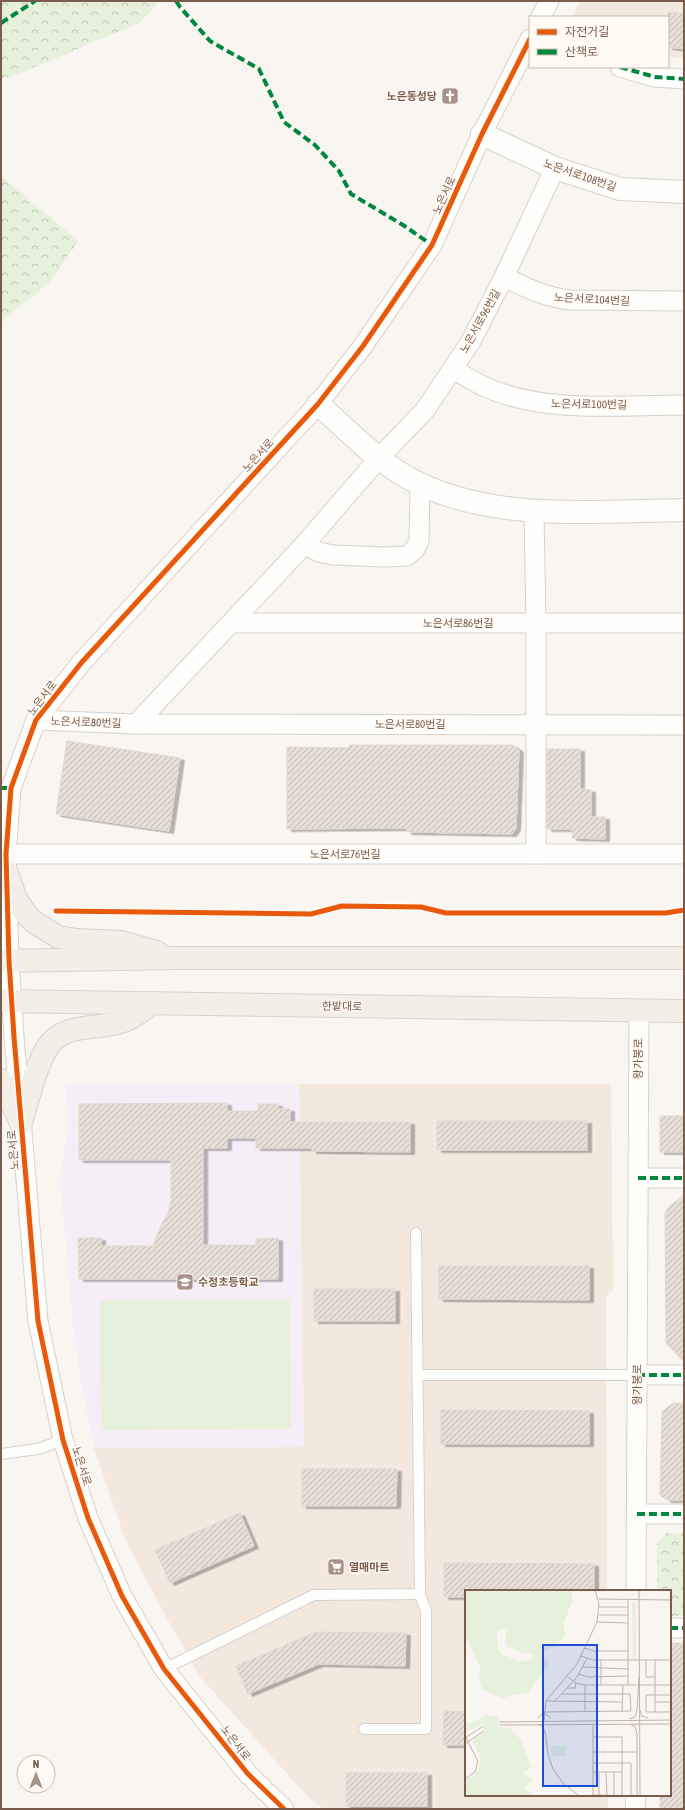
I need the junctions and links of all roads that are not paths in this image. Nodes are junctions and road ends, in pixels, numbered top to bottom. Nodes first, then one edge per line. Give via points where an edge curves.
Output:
1 (549, 1) edge
2 (542, 16) edge
3 (529, 42) edge
4 (623, 68) edge
5 (684, 79) edge
6 (482, 134) junction
7 (555, 168) junction
8 (684, 192) edge
9 (504, 277) junction
10 (684, 301) edge
11 (453, 368) junction
12 (318, 404) junction
13 (684, 404) edge
14 (379, 458) junction
15 (420, 484) junction
16 (684, 510) edge
17 (534, 512) junction
18 (304, 545) junction
19 (536, 622) junction
20 (232, 623) junction
21 (684, 623) edge
22 (36, 720) junction
23 (136, 724) junction
24 (535, 724) junction
25 (684, 725) edge
26 (536, 854) junction
27 (684, 854) edge
28 (4, 870) edge
29 (177, 958) junction
30 (684, 958) edge
31 (5, 961) edge
32 (6, 1001) edge
33 (152, 1003) junction
34 (639, 1011) junction
35 (684, 1011) edge
36 (1, 1080) edge
37 (21, 1123) junction
38 (638, 1178) junction
39 (684, 1178) edge
40 (416, 1233) dead end
41 (417, 1375) junction
42 (637, 1375) junction
43 (684, 1375) edge
44 (63, 1440) junction
45 (1, 1454) edge
46 (637, 1514) junction
47 (684, 1514) edge
48 (636, 1590) edge
49 (420, 1594) junction
50 (671, 1628) edge
51 (684, 1628) edge
52 (164, 1669) junction
53 (364, 1729) dead end
54 (636, 1796) edge
55 (284, 1809) edge
56 (636, 1809) edge

1 - 2 street
3 - 6 street, 노은서로
4 - 5 street via 654,77
6 - 7 street, 노은서로108번길
6 - 12 street, 노은서로 via 432,245 363,346
7 - 8 street, 노은서로108번길 via 620,189
7 - 9 street, 노은서로96번길
9 - 10 street, 노은서로104번길 via 537,294 553,298
9 - 11 street, 노은서로96번길 via 471,341
11 - 13 street, 노은서로100번길 via 485,387 546,403
11 - 14 street, 노은서로96번길 via 425,410
12 - 14 street
12 - 22 street, 노은서로 via 82,662
14 - 15 street
14 - 18 street, 노은서로80번길
15 - 17 street via 457,498
15 - 18 street via 419,541 407,556 333,555
16 - 17 street
17 - 19 street
18 - 20 street, 노은서로80번길
19 - 20 street, 노은서로86번길
19 - 21 street, 노은서로86번길
19 - 24 street
20 - 23 street, 노은서로80번길
22 - 23 street, 노은서로80번길
22 - 28 street, 노은서로 via 11,788
23 - 24 street, 노은서로80번길
24 - 25 street, 노은서로80번길
24 - 26 street
26 - 27 street, 노은서로76번길
26 - 28 street, 노은서로76번길
28 - 29 main road via 16,899 26,914 34,922 58,936 77,940 121,942
28 - 31 street, 노은서로
29 - 30 main road
29 - 31 main road
31 - 32 street, 노은서로
32 - 33 main road, 한밭대로
32 - 37 street, 노은서로
33 - 34 main road, 한밭대로
33 - 37 main road via 127,1020 76,1029 61,1034 49,1044 31,1088
34 - 35 main road, 한밭대로
34 - 38 street, 왕가봉로
36 - 37 main road
37 - 44 street, 노은서로 via 38,1321
38 - 39 street
38 - 42 street, 왕가봉로
40 - 41 lane
41 - 42 lane
41 - 49 lane
42 - 43 street
42 - 46 street, 왕가봉로
44 - 45 lane via 38,1449
44 - 52 street, 노은서로 via 88,1518 119,1589
46 - 47 street
46 - 48 street, 왕가봉로
49 - 52 lane via 314,1595
49 - 53 lane via 426,1610 426,1729
50 - 51 street
52 - 55 street, 노은서로 via 248,1774
54 - 56 street

